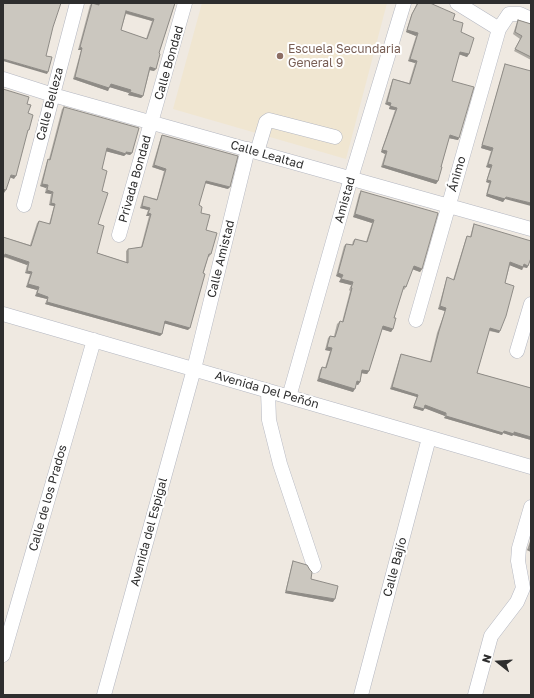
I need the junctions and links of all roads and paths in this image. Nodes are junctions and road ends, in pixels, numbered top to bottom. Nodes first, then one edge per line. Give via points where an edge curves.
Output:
1 (77, 3) edge
2 (185, 3) edge
3 (404, 3) edge
4 (458, 3) edge
5 (531, 19) edge
6 (499, 29) junction
7 (3, 79) edge
8 (53, 95) junction
9 (152, 123) junction
10 (335, 137) dead end
11 (253, 151) junction
12 (351, 178) junction
13 (24, 205) dead end
14 (448, 206) junction
15 (531, 229) edge
16 (119, 236) dead end
17 (531, 304) edge
18 (3, 314) edge
19 (416, 320) dead end
20 (94, 340) junction
21 (517, 351) dead end
22 (194, 369) junction
23 (268, 391) junction
24 (289, 397) junction
25 (429, 438) junction
26 (531, 467) edge
27 (531, 507) edge
28 (314, 566) dead end
29 (3, 655) edge
30 (104, 695) edge
31 (361, 695) edge
32 (474, 695) edge

1 - 8 street, Calle Belleza
2 - 9 street, Calle Bondad
3 - 12 street, Amistad
4 - 6 street
5 - 6 street via 520,14 509,14
6 - 14 street, Ánimo
7 - 8 street, Calle Lealtad
8 - 9 street, Calle Lealtad
8 - 13 street, Calle Belleza
9 - 11 street, Calle Lealtad
9 - 16 street, Privada Bondad
10 - 11 street, Calle Amistad via 269,120
11 - 12 street, Calle Lealtad
11 - 22 street, Calle Amistad
12 - 14 street, Calle Lealtad
12 - 24 street, Amistad
14 - 15 street, Calle Lealtad
14 - 19 street, Ánimo
17 - 21 street
18 - 20 street, Avenida Del Peñón
20 - 22 street, Avenida Del Peñón
20 - 29 street, Calle de los Prados
22 - 23 street, Avenida Del Peñón
22 - 30 street, Avenida del Espigal
23 - 24 street, Avenida Del Peñón
23 - 28 street via 270,420 280,464
24 - 25 street, Avenida Del Peñón
25 - 26 street, Avenida Del Peñón
25 - 31 street, Calle Bajío
27 - 32 street via 519,548 518,560 523,588 518,602 491,636

